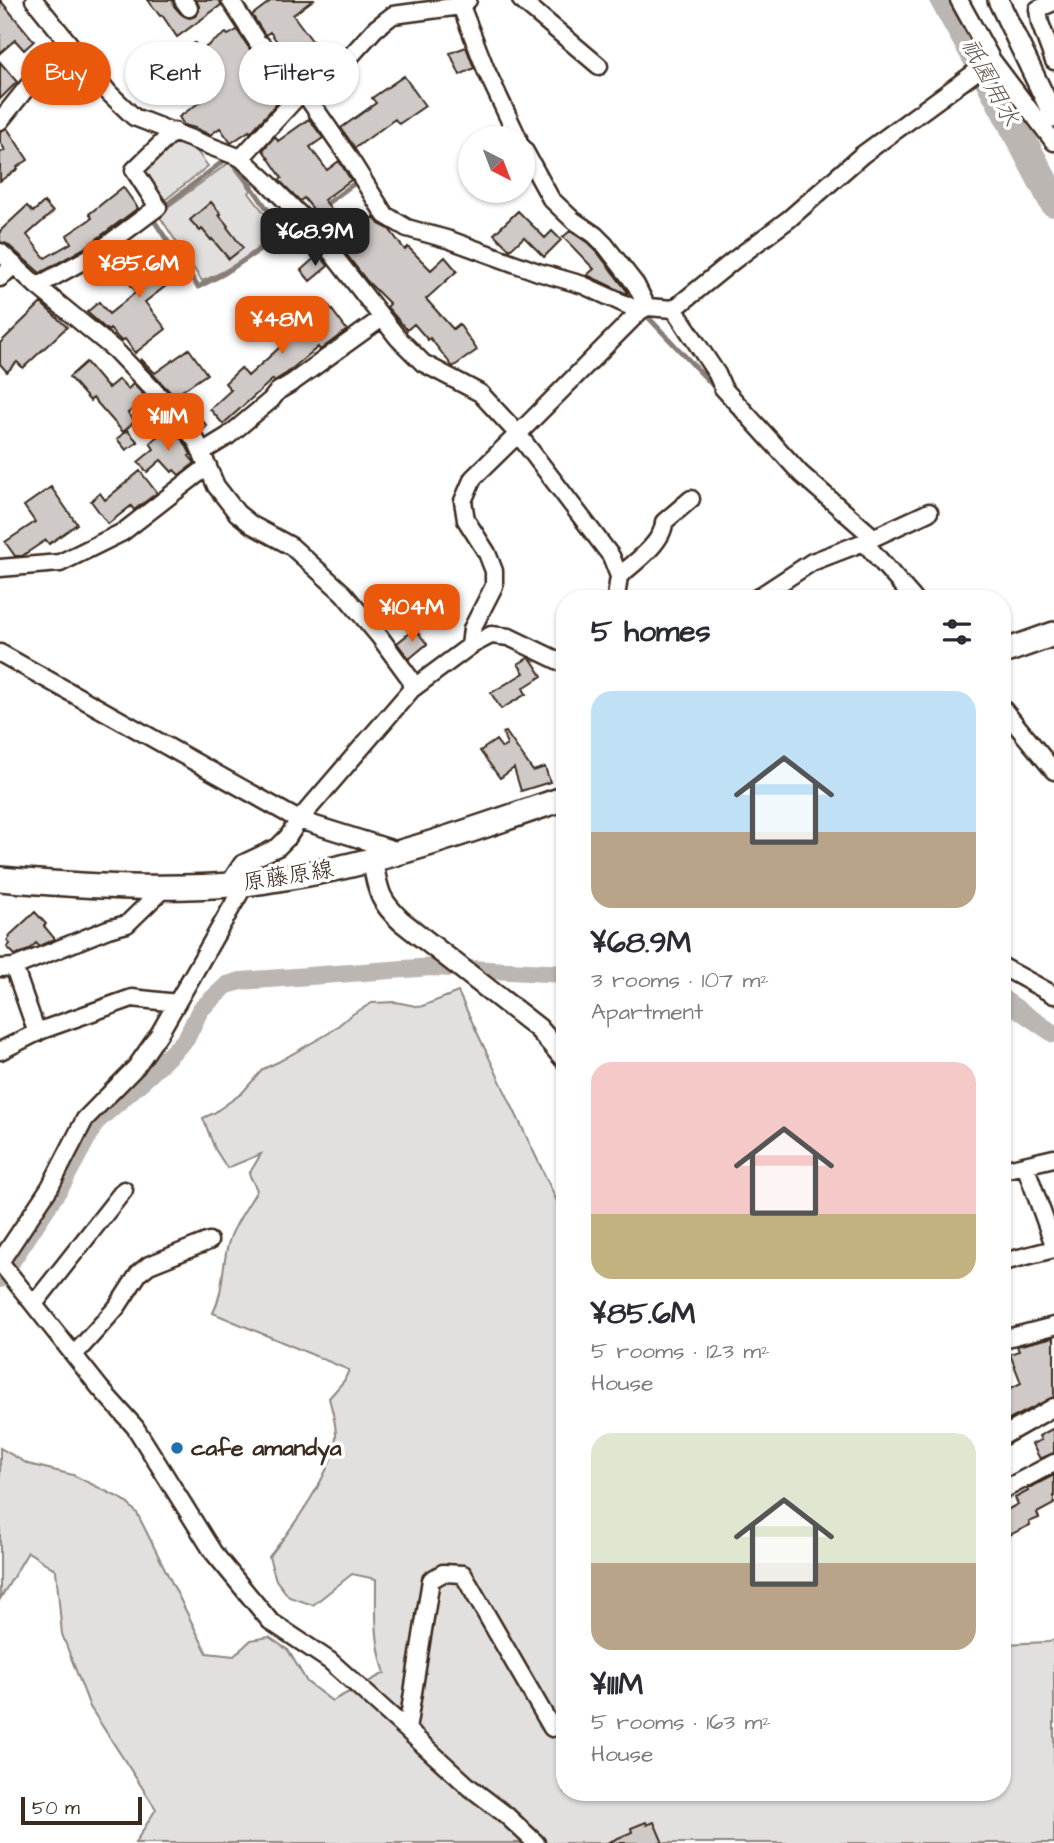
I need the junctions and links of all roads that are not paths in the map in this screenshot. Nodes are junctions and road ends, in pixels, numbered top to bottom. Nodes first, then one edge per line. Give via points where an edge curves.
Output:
1 (34, 0) edge
2 (230, 0) edge
3 (521, 0) edge
4 (959, 0) edge
5 (998, 0) edge
6 (1054, 2) edge
7 (464, 3) edge
8 (65, 40) junction
9 (257, 42) edge
10 (359, 47) edge
11 (1054, 61) edge
12 (986, 64) junction
13 (599, 66) dead end
14 (292, 105) edge
15 (306, 105) edge
16 (134, 117) junction
17 (1054, 117) edge
18 (0, 121) edge
19 (512, 126) edge
20 (174, 131) junction
21 (1054, 142) edge
22 (156, 149) junction
23 (241, 158) junction
24 (536, 172) edge
25 (0, 252) edge
26 (14, 265) junction
27 (0, 278) edge
28 (37, 286) junction
29 (644, 309) junction
30 (674, 309) junction
31 (382, 318) junction
32 (518, 434) junction
33 (205, 459) junction
34 (691, 499) dead end
35 (929, 512) dead end
36 (869, 539) junction
37 (0, 568) edge
38 (619, 576) junction
39 (617, 590) edge
40 (769, 590) edge
41 (907, 590) edge
42 (1054, 634) edge
43 (470, 646) junction
44 (1011, 649) edge
45 (0, 653) edge
46 (556, 660) edge
47 (412, 689) junction
48 (1011, 719) edge
49 (1054, 771) edge
50 (556, 801) edge
51 (299, 820) junction
52 (401, 852) junction
53 (372, 860) junction
54 (0, 879) edge
55 (237, 885) junction
56 (164, 888) junction
57 (7, 968) edge
58 (1011, 971) edge
59 (1054, 995) edge
60 (177, 1003) junction
61 (37, 1033) junction
62 (556, 1049) edge
63 (0, 1051) edge
64 (1054, 1158) edge
65 (1025, 1165) junction
66 (1011, 1168) edge
67 (124, 1189) dead end
68 (1046, 1201) edge
69 (209, 1241) dead end
70 (1054, 1247) edge
71 (1011, 1260) edge
72 (0, 1262) edge
73 (34, 1304) junction
74 (1054, 1326) edge
75 (1011, 1337) edge
76 (74, 1355) junction
77 (1054, 1407) edge
78 (1011, 1431) edge
79 (1054, 1463) edge
80 (1011, 1486) edge
81 (552, 1728) dead end
82 (407, 1730) junction
83 (536, 1843) edge

1 - 8 street
2 - 9 street
3 - 13 street
4 - 12 street
5 - 17 street
6 - 11 street via 1038,9
7 - 10 street via 393,15
7 - 19 street via 486,70
8 - 16 street
8 - 18 street
12 - 21 street
12 - 30 street via 862,155
14 - 23 street
15 - 29 street via 350,159 385,215 407,228
16 - 20 street
16 - 22 street
20 - 22 street
20 - 23 street
22 - 28 street via 134,170 158,207 92,256
23 - 31 street via 309,224
24 - 29 street via 551,199 605,245 636,285
25 - 26 street
26 - 27 street
26 - 28 street
28 - 33 street via 116,350 168,405
29 - 30 street
29 - 32 street
30 - 36 street via 723,388 801,474
31 - 32 street via 423,363 480,393
31 - 33 street via 278,391
32 - 38 street via 611,556
32 - 43 street via 473,478 463,501 466,520 494,571 494,586 472,629
33 - 37 street via 123,532 60,563
33 - 47 street via 216,486 237,513 291,546 343,593 409,677
34 - 38 street via 664,522 664,530 644,555
35 - 36 street
36 - 40 street via 811,562
36 - 41 street
38 - 39 street
42 - 44 main road
43 - 46 street via 491,635 509,637
43 - 47 street
45 - 51 street
47 - 51 street
48 - 49 street
50 - 52 main road, 原藤原線
51 - 52 street
51 - 55 street via 278,847 242,864
52 - 53 main road, 原藤原線
53 - 55 main road, 原藤原線
53 - 62 street via 387,907 538,1028
54 - 56 main road, 原藤原線
55 - 56 main road, 原藤原線
55 - 60 street
56 - 57 street via 127,923
57 - 61 street
58 - 59 street
60 - 61 street via 132,998
60 - 72 street via 136,1067 85,1119 50,1187
61 - 63 street
64 - 65 street
65 - 66 street
65 - 68 street
67 - 73 street
68 - 70 street
69 - 76 street via 139,1273 117,1307
70 - 71 street
72 - 73 street
73 - 76 street
74 - 75 street
76 - 82 street via 135,1427 213,1552 270,1621 330,1661
77 - 78 street
79 - 80 street
81 - 82 street via 463,1574 443,1573 431,1580
82 - 83 street

